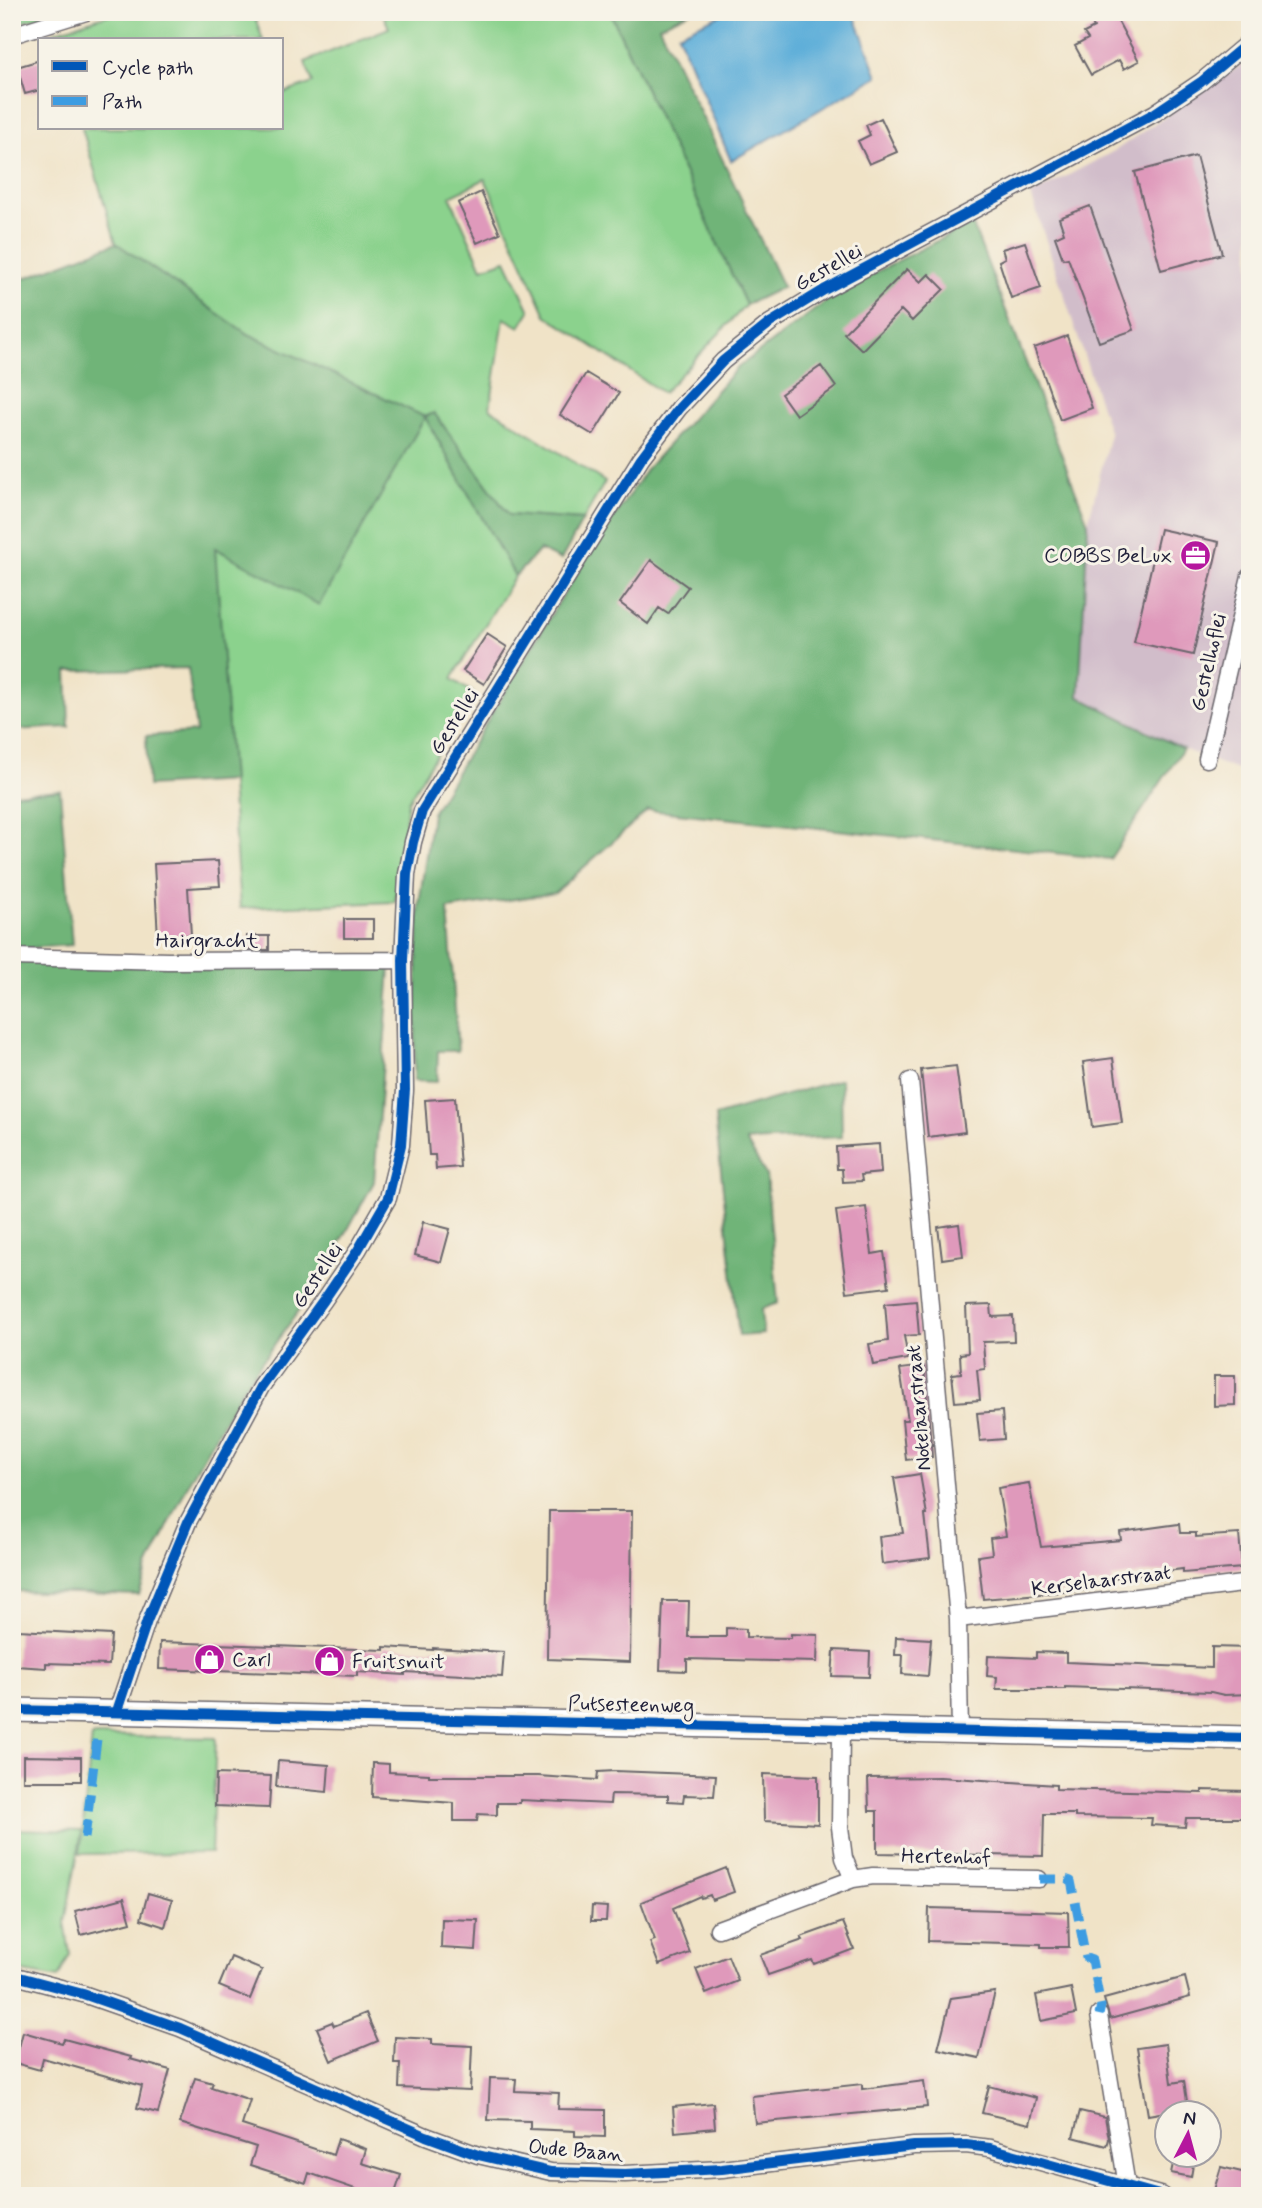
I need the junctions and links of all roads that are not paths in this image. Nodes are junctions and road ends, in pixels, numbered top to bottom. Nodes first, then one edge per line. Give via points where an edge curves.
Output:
1 (86, 12) edge
2 (12, 35) edge
3 (1250, 41) edge
4 (1250, 576) edge
5 (1207, 759) dead end
6 (12, 957) edge
7 (403, 960) junction
8 (910, 1081) dead end
9 (1250, 1583) edge
10 (958, 1619) junction
11 (12, 1710) edge
12 (117, 1711) junction
13 (841, 1728) junction
14 (960, 1733) junction
15 (1250, 1738) edge
16 (853, 1879) junction
17 (1039, 1879) dead end
18 (718, 1929) dead end
19 (12, 1975) edge
20 (1099, 2015) dead end
21 (1127, 2186) junction
22 (1163, 2196) edge

1 - 2 street
3 - 7 street, Gestellei via 1155,113 824,289 769,324 723,361 679,408 641,458 422,811 407,874
4 - 5 street, Gestelhoflei
6 - 7 street, Hairgracht
7 - 12 street, Gestellei via 405,1090 401,1145 388,1198 351,1260 261,1387 188,1522
8 - 10 street, Notelaarstraat
9 - 10 street, Kerselaarstraat
10 - 14 street, Notelaarstraat
11 - 12 main road, Putsesteenweg
12 - 13 main road, Putsesteenweg
13 - 14 main road, Putsesteenweg
13 - 16 street via 840,1826 844,1858
14 - 15 main road, Putsesteenweg
16 - 17 street, Hertenhof
16 - 18 street, Hertenhof
19 - 21 street, Oude Baan via 180,2028 426,2136 478,2155 551,2172 722,2169 914,2146 966,2145
20 - 21 street
21 - 22 street, Oude Baan

